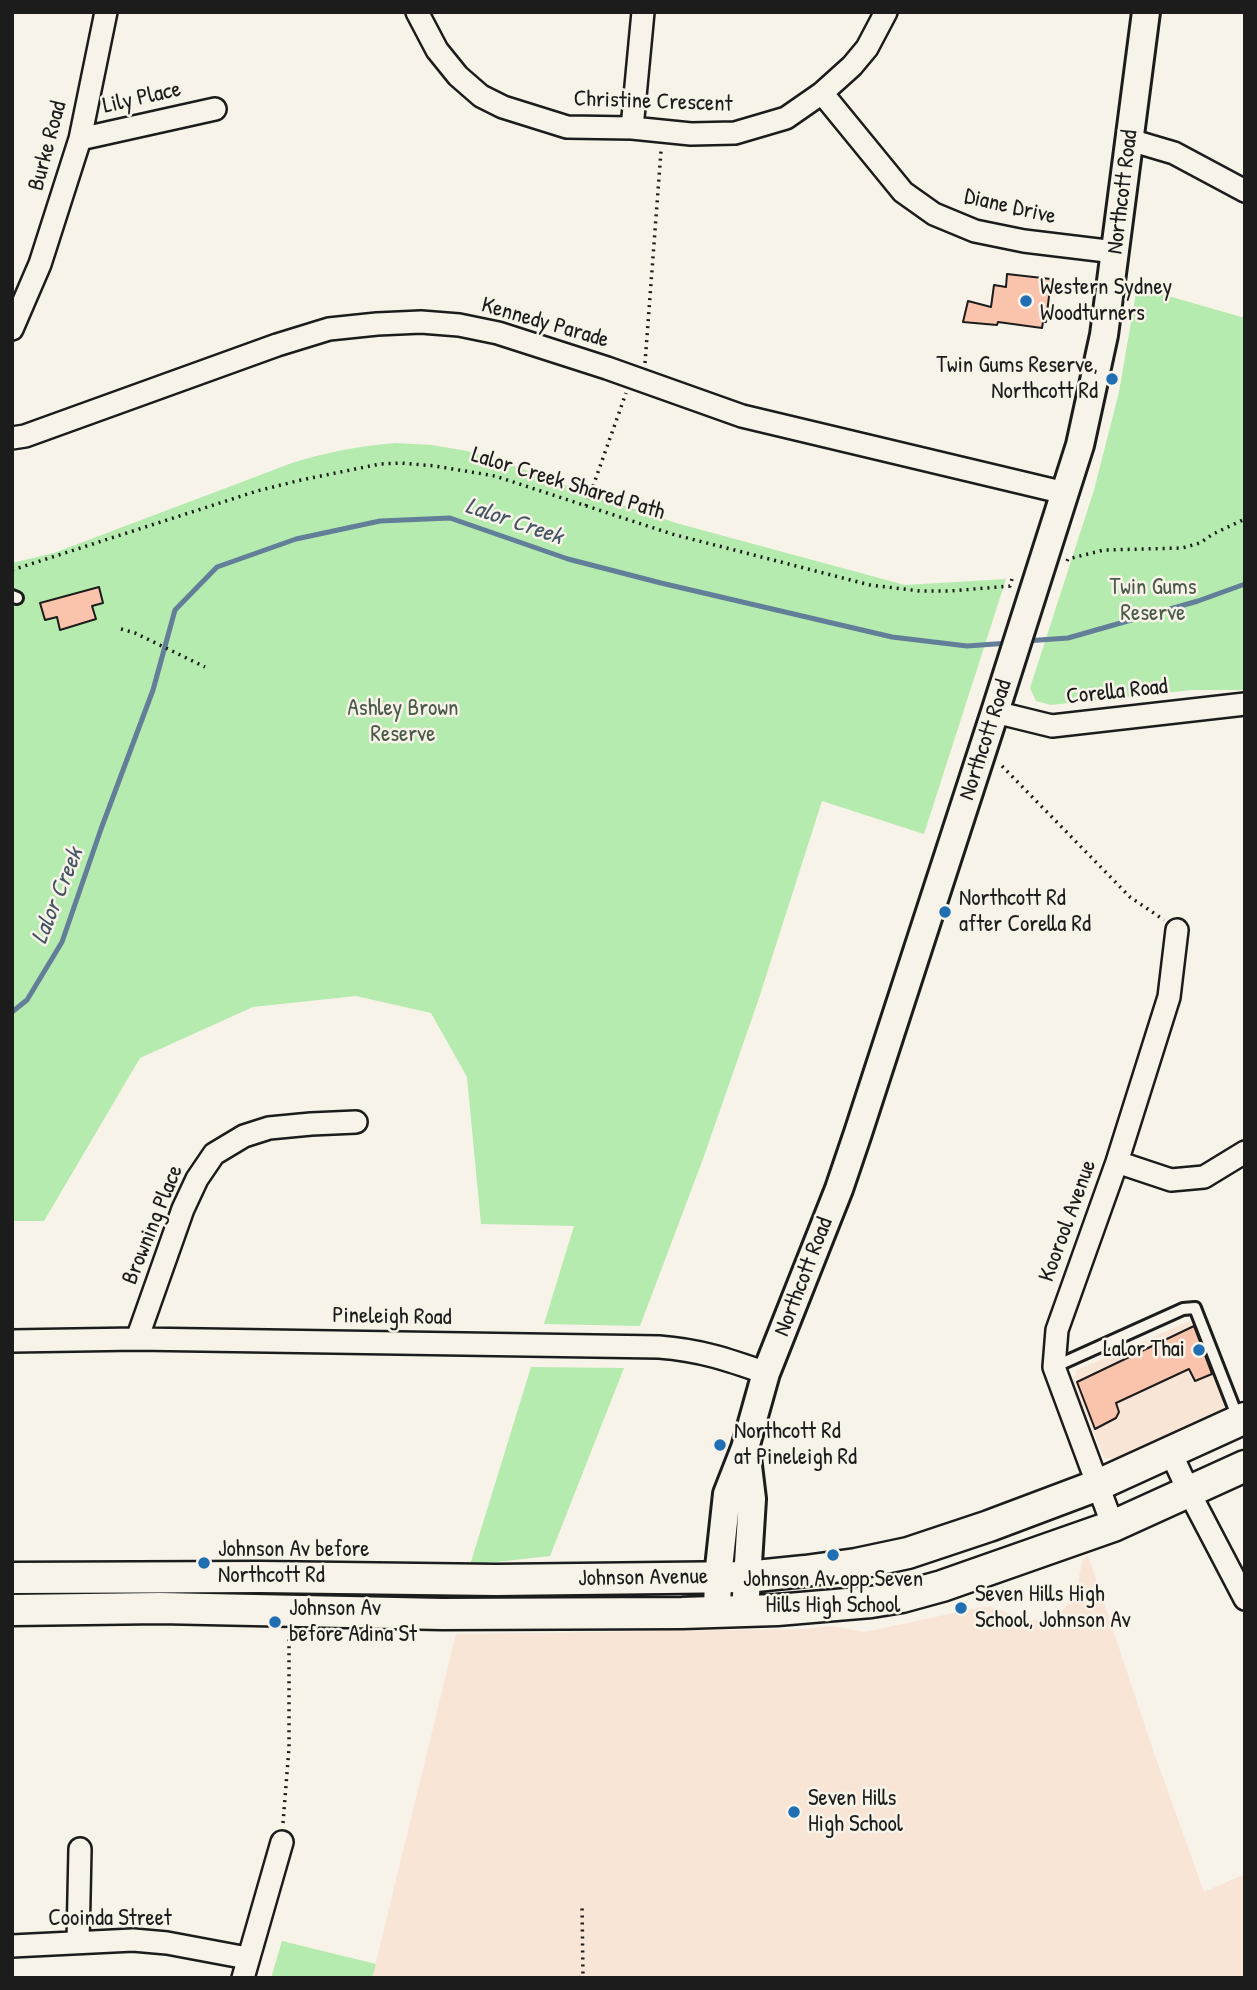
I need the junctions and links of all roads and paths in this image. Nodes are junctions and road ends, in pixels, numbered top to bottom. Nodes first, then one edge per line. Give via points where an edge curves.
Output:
1 (106, 12) edge
2 (417, 12) edge
3 (643, 12) edge
4 (886, 12) edge
5 (1146, 12) edge
6 (821, 93) junction
7 (215, 108) dead end
8 (632, 128) junction
9 (662, 131) junction
10 (80, 139) junction
11 (1130, 140) junction
12 (1245, 191) edge
13 (1115, 252) junction
14 (12, 330) edge
15 (636, 379) junction
16 (12, 438) edge
17 (1065, 493) junction
18 (586, 506) junction
19 (1245, 519) edge
20 (12, 570) edge
21 (1064, 571) dead end
22 (1013, 577) dead end
23 (121, 629) dead end
24 (205, 667) dead end
25 (1245, 704) edge
26 (995, 712) junction
27 (1002, 766) dead end
28 (1177, 930) joint
29 (356, 1122) dead end
30 (1245, 1153) edge
31 (1117, 1162) junction
32 (137, 1339) junction
33 (12, 1340) edge
34 (1054, 1367) junction
35 (766, 1373) junction
36 (1242, 1419) edge
37 (1170, 1451) junction
38 (1245, 1466) edge
39 (1098, 1485) junction
40 (1189, 1492) junction
41 (1113, 1525) junction
42 (732, 1577) junction
43 (12, 1578) edge
44 (1245, 1599) edge
45 (12, 1610) edge
46 (731, 1611) junction
47 (289, 1629) dead end
48 (282, 1842) joint
49 (80, 1849) dead end
50 (582, 1903) dead end
51 (78, 1942) junction
52 (12, 1946) edge
53 (245, 1968) edge
54 (579, 1978) edge

1 - 10 street, Burke Road
2 - 8 street, Christine Crescent via 437,50 457,76 481,96 567,127
3 - 8 street
4 - 6 street, Christine Crescent via 867,48
5 - 11 street, Northcott Road
6 - 9 street, Christine Crescent via 786,118 735,133
6 - 13 street, Diane Drive via 903,192 934,214 975,231
7 - 10 street, Lily Place
8 - 9 street, Christine Crescent
9 - 15 path via 645,365
10 - 14 street, Burke Road via 40,264
11 - 12 street via 1174,153
11 - 13 street, Northcott Road
13 - 17 street, Northcott Road via 1092,394
15 - 16 street, Kennedy Parade via 498,333 421,322 377,324 330,330 277,345
15 - 17 street, Kennedy Parade via 742,416
15 - 18 path via 626,393
17 - 26 street, Northcott Road
18 - 20 path, Lalor Creek Shared Path via 483,474 380,464 257,491
18 - 22 path, Lalor Creek Shared Path via 672,534 891,589 1010,586
19 - 21 path via 1200,543 1182,548 1104,550 1068,559
23 - 24 path
25 - 26 street, Corella Road via 1052,726
26 - 35 street, Northcott Road via 859,1133
27 - 28 path via 1130,897
28 - 31 street, Koorool Avenue via 1169,997
29 - 32 street, Browning Place via 269,1128 214,1154 183,1209
30 - 31 street via 1204,1177 1171,1180
31 - 34 street, Koorool Avenue via 1057,1330
32 - 33 street, Pineleigh Road
32 - 35 street, Pineleigh Road via 659,1347 712,1354
34 - 36 lane via 1183,1308 1195,1308
34 - 39 street, Koorool Avenue
35 - 42 street, Northcott Road via 746,1448 752,1499
36 - 37 main road, Johnson Avenue
37 - 39 main road, Johnson Avenue
37 - 40 street
38 - 40 main road, Johnson Avenue
39 - 41 street, Koorool Avenue
39 - 42 main road, Johnson Avenue via 908,1553 844,1566
40 - 41 main road, Johnson Avenue
40 - 44 street
41 - 46 main road, Johnson Avenue via 902,1597 830,1607
42 - 43 main road, Johnson Avenue
42 - 46 street, Northcott Road
45 - 46 main road, Johnson Avenue
47 - 48 path via 289,1748
48 - 53 street
49 - 51 street
50 - 54 path via 583,1976
51 - 52 street, Cooinda Street
51 - 53 street, Cooinda Street via 167,1942

